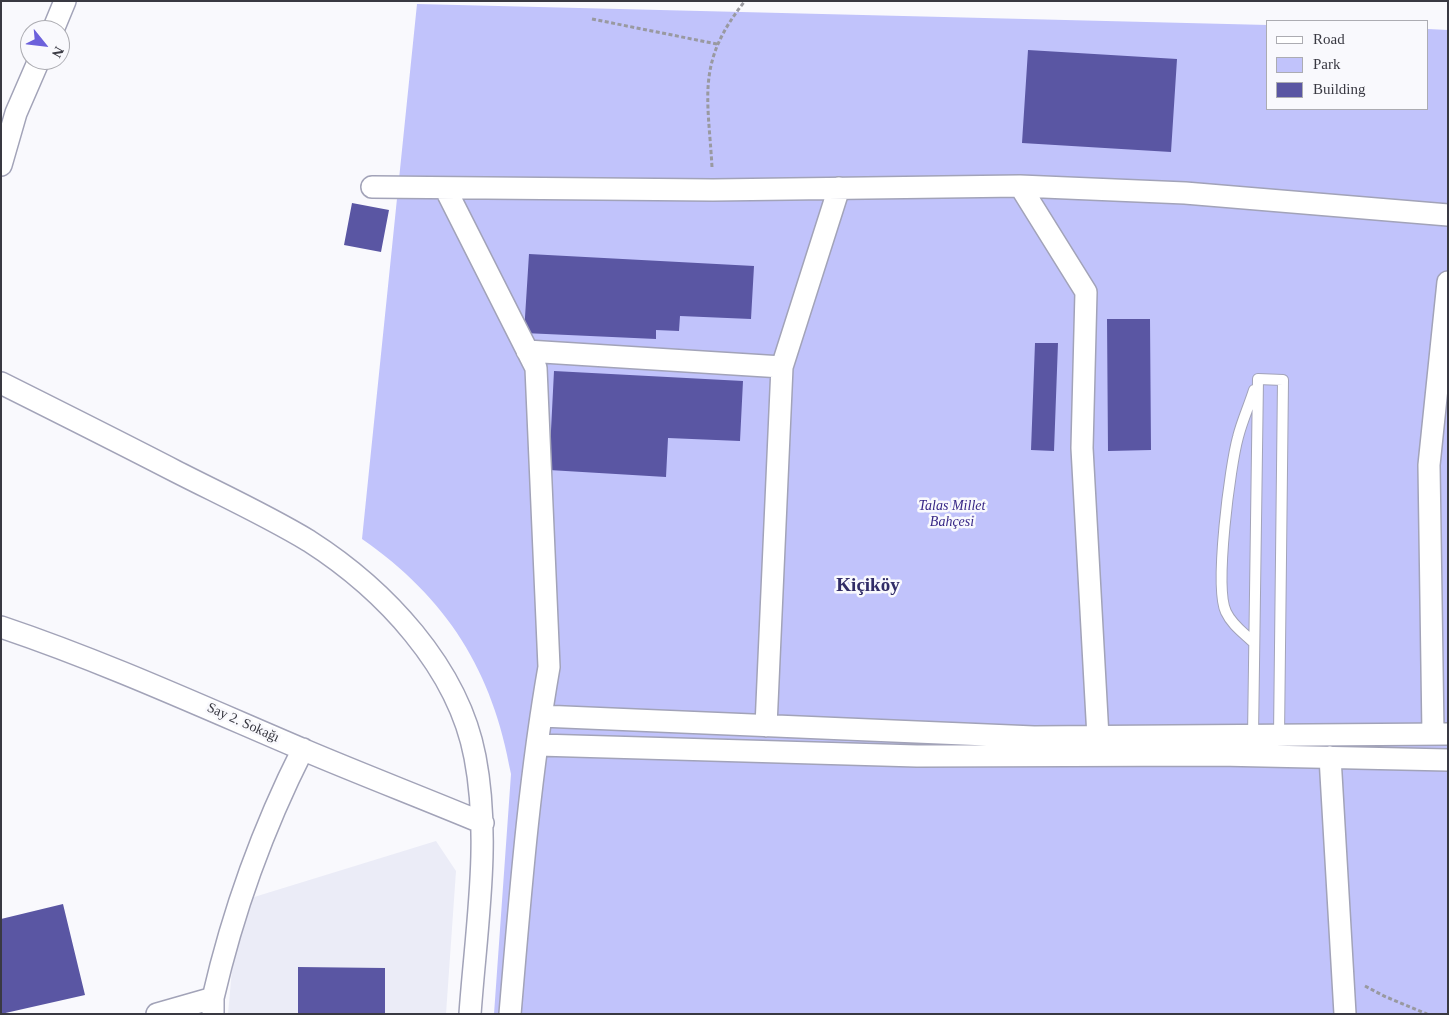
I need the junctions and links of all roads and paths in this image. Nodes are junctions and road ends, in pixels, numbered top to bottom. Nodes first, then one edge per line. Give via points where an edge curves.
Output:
1 (65, 1) edge
2 (745, 1) edge
3 (592, 19) dead end
4 (56, 20) edge
5 (717, 44) junction
6 (35, 70) edge
7 (1, 165) edge
8 (1020, 186) junction
9 (372, 187) dead end
10 (445, 188) junction
11 (839, 188) junction
12 (713, 190) junction
13 (1448, 215) edge
14 (1448, 282) edge
15 (527, 350) junction
16 (782, 366) junction
17 (1258, 380) junction
18 (1, 382) edge
19 (1439, 588) edge
20 (1, 627) edge
21 (1254, 643) junction
22 (540, 716) junction
23 (766, 726) junction
24 (1440, 734) edge
25 (1253, 736) junction
26 (1278, 736) junction
27 (1098, 737) junction
28 (539, 745) junction
29 (303, 749) junction
30 (1330, 757) junction
31 (1448, 760) edge
32 (483, 823) junction
33 (1343, 973) junction
34 (212, 1006) edge
35 (157, 1014) edge
36 (470, 1014) edge
37 (510, 1014) edge
38 (1346, 1014) edge
39 (1427, 1014) edge

1 - 4 street
2 - 5 path
3 - 5 path
5 - 12 path via 708,85
6 - 7 street via 16,113
8 - 11 street
8 - 13 street via 1185,193
8 - 27 street via 1086,292 1082,448
9 - 10 street
10 - 12 street
10 - 15 street
11 - 12 street
11 - 16 street
14 - 19 street via 1429,465
15 - 16 street
15 - 22 street via 536,368 549,667
16 - 23 street
17 - 21 lane
17 - 21 lane via 1238,439 1223,543 1221,592 1225,612 1232,623
17 - 26 lane via 1283,380
18 - 32 street via 283,526 364,583 429,654 455,697 475,755
19 - 24 street
20 - 29 street, Say 2. Sokağı via 104,664
21 - 25 lane
22 - 23 street
22 - 28 street
23 - 27 street via 1034,738
24 - 26 street
25 - 26 street
25 - 27 street
28 - 30 street via 917,756
28 - 37 street via 524,860
29 - 32 street, Say 2. Sokağı
29 - 34 street via 254,855 224,950
30 - 31 street
30 - 33 street
32 - 36 street
33 - 38 street
33 - 39 path via 1384,996
34 - 35 street

